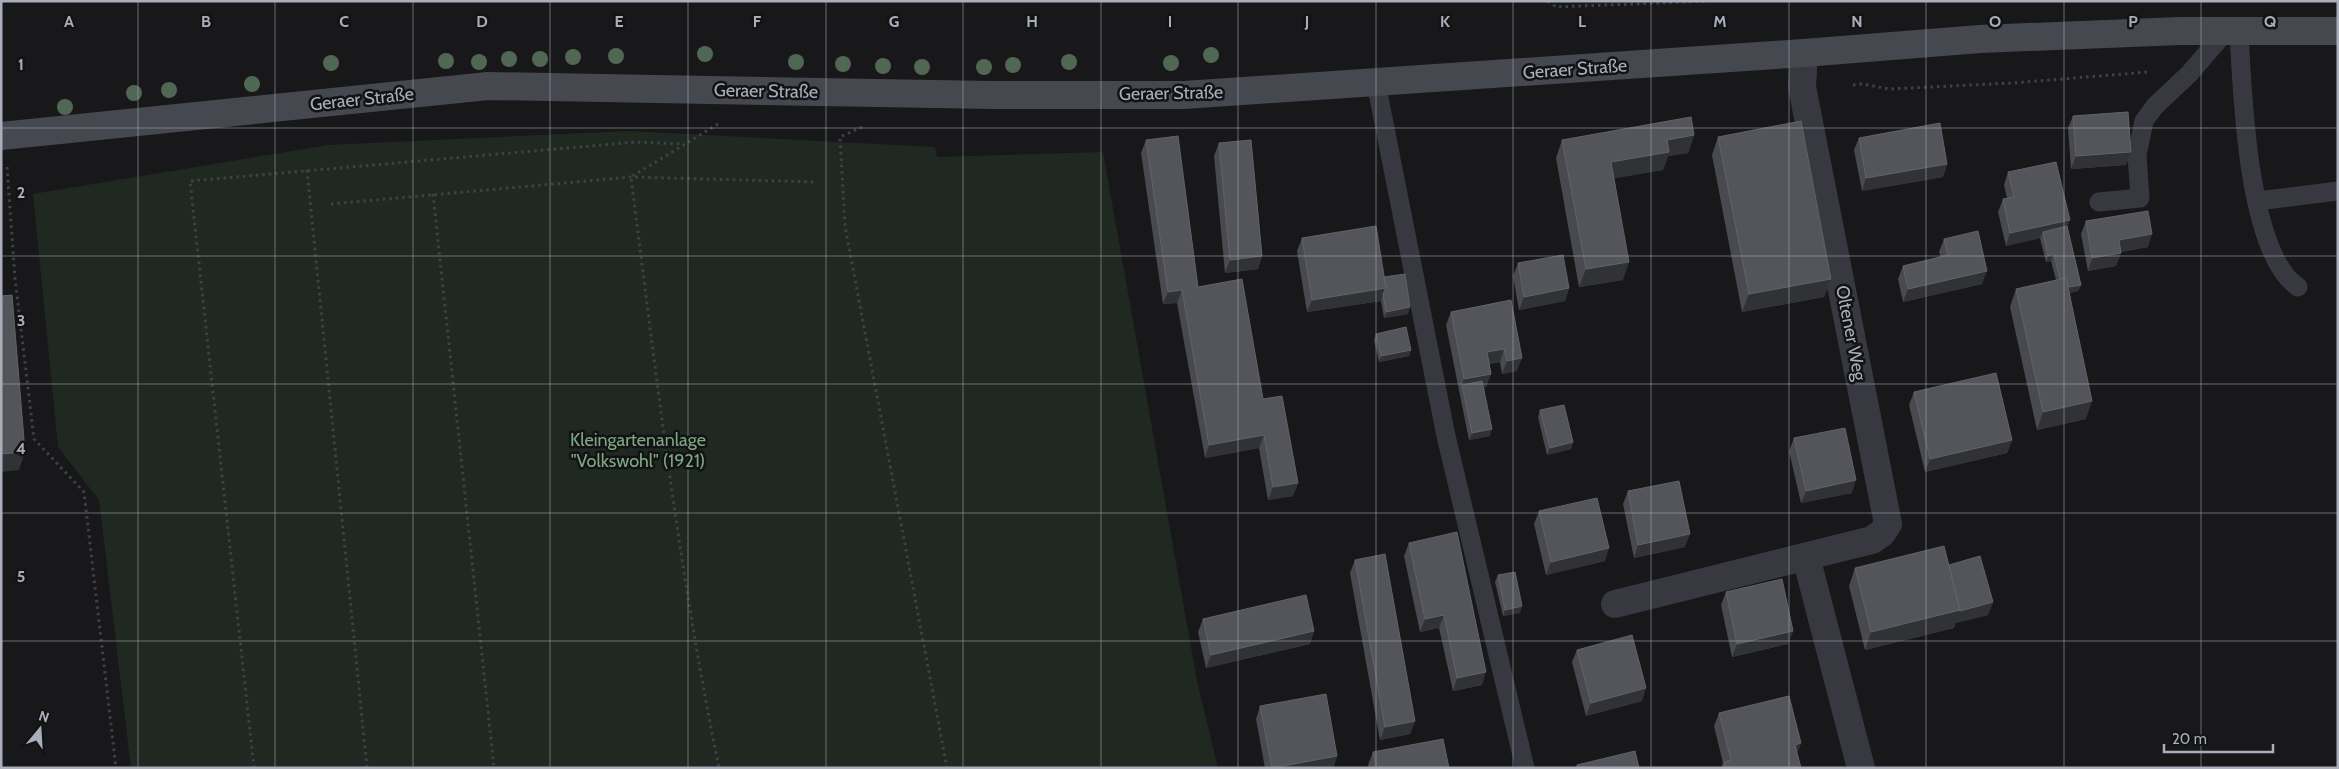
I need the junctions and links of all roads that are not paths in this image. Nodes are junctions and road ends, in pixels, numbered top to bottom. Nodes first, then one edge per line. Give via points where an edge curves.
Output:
1 (2232, 31) junction
2 (2338, 31) edge
3 (1804, 53) junction
4 (1376, 83) junction
5 (3, 136) edge
6 (2338, 191) edge
7 (2258, 201) junction
8 (2099, 202) dead end
9 (2298, 286) dead end
10 (1806, 557) junction
11 (1615, 604) dead end
12 (1525, 768) edge
13 (1861, 768) edge

1 - 2 main road, Geraer Straße
1 - 3 main road, Geraer Straße via 1980,39
1 - 7 lane via 2244,130
1 - 8 lane via 2155,106 2144,121 2137,155 2140,198
3 - 4 main road, Geraer Straße
3 - 10 street, Oltener Weg via 1802,87 1888,524 1882,534 1872,540
4 - 5 main road, Geraer Straße via 1184,95 488,86
4 - 12 lane via 1446,436
6 - 7 lane
7 - 9 lane via 2273,255 2292,283
10 - 11 street, Oltener Weg
10 - 13 street

